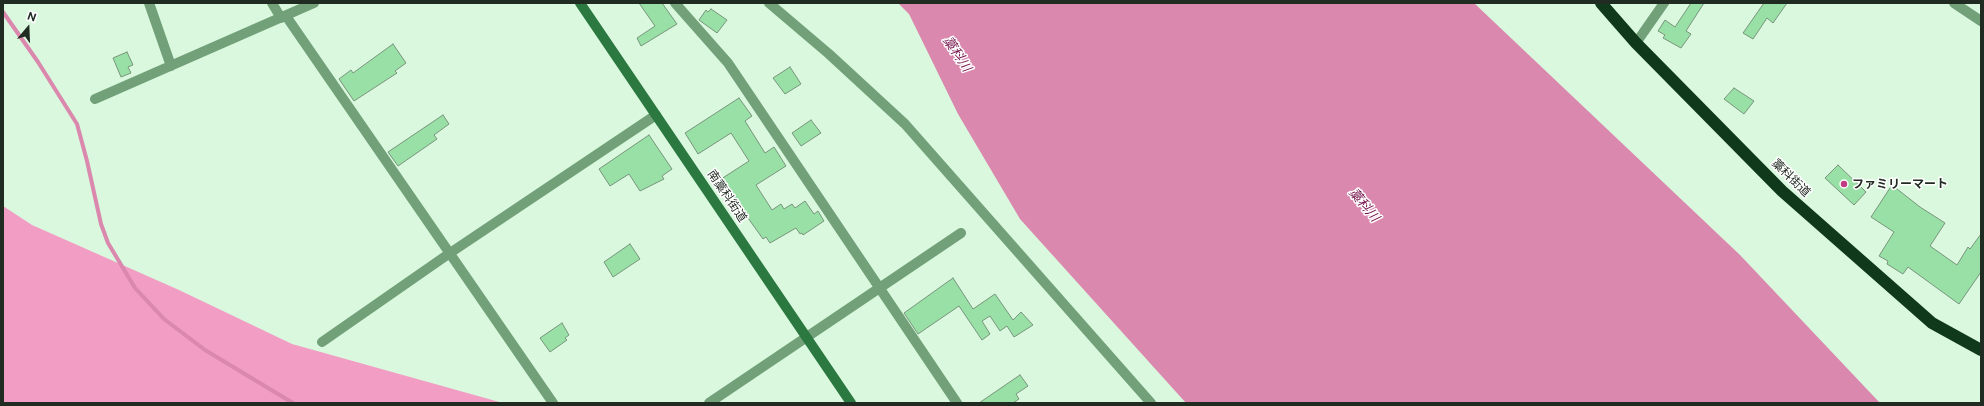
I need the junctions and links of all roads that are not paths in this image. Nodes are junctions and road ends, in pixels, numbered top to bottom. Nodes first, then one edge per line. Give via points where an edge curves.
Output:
1 (149, 3) edge
2 (272, 3) edge
3 (314, 3) edge
4 (580, 3) edge
5 (675, 3) edge
6 (769, 3) edge
7 (1601, 3) edge
8 (1664, 3) edge
9 (1954, 3) edge
10 (284, 17) junction
11 (1981, 21) edge
12 (1636, 43) junction
13 (171, 66) junction
14 (95, 99) dead end
15 (656, 115) junction
16 (961, 233) dead end
17 (450, 253) junction
18 (880, 288) junction
19 (807, 337) junction
20 (322, 342) dead end
21 (1981, 350) edge
22 (553, 403) edge
23 (709, 403) edge
24 (851, 403) edge
25 (957, 403) edge
26 (1151, 403) edge

1 - 13 street
2 - 10 street
3 - 10 street
4 - 15 main road, 南藁科街道
5 - 18 street via 728,63
6 - 26 street via 905,124
7 - 12 highway, 藁科街道
8 - 12 street
9 - 11 street
10 - 13 street
10 - 17 street
12 - 21 highway, 藁科街道 via 1782,191 1932,323
13 - 14 street
15 - 17 street
15 - 19 main road, 南藁科街道
16 - 18 street
17 - 20 street
17 - 22 street
18 - 19 street
18 - 25 street
19 - 23 street
19 - 24 main road, 南藁科街道

